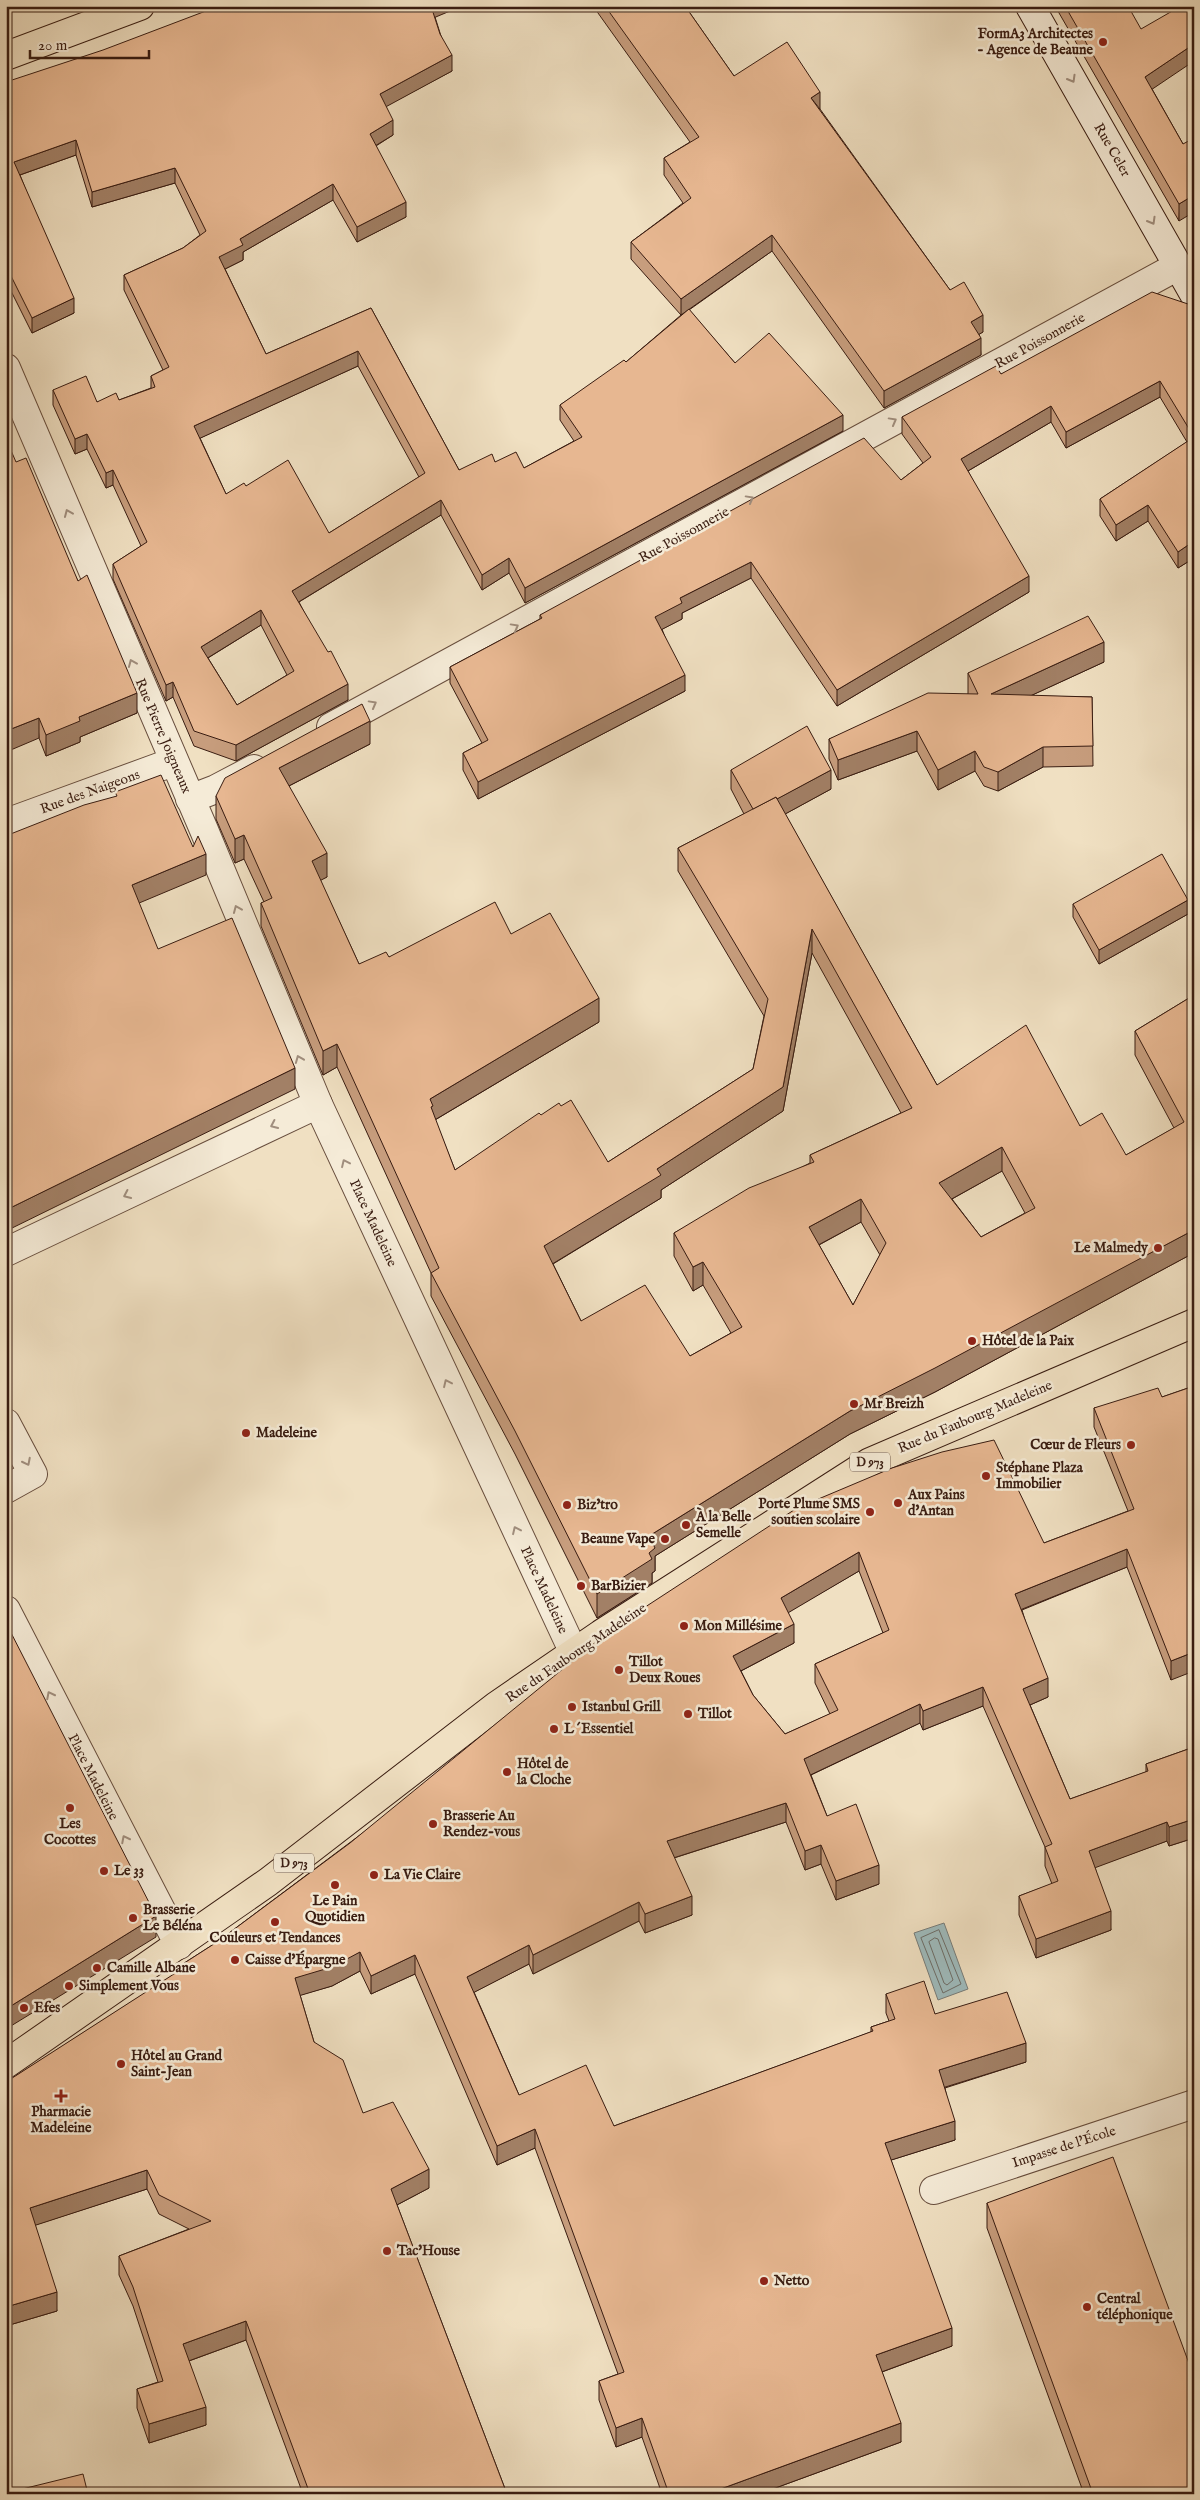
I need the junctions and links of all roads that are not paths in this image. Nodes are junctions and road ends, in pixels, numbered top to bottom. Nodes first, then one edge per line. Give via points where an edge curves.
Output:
1 (140, 6) edge
2 (1030, 6) edge
3 (6, 56) edge
4 (1178, 266) junction
5 (1194, 294) edge
6 (6, 368) edge
7 (313, 737) edge
8 (278, 756) edge
9 (173, 762) junction
10 (190, 799) junction
11 (6, 823) edge
12 (318, 1104) junction
13 (6, 1252) edge
14 (1194, 1323) edge
15 (6, 1423) edge
16 (6, 1489) edge
17 (6, 1610) edge
18 (574, 1653) junction
19 (179, 1945) junction
20 (6, 2064) edge
21 (1194, 2104) edge
22 (934, 2190) dead end

1 - 3 main road
2 -> 4 street, Rue Celer
4 - 5 street, Rue Celer
7 -> 4 street, Rue Poissonnerie
9 -> 6 street, Rue Pierre Joigneaux
8 - 10 street
9 - 10 street, Rue Pierre Joigneaux
9 - 11 street, Rue des Naigeons
12 -> 10 street, Rue Pierre Joigneaux
12 -> 13 street
18 -> 12 street, Place Madeleine
14 - 18 main road, Rue du Faubourg Madeleine / D 973 via 870,1462
15 -> 16 street via 33,1474
19 -> 17 street, Place Madeleine
18 - 19 main road, Rue du Faubourg Madeleine / D 973 via 496,1706 288,1867
19 - 20 main road, Rue du Faubourg Madeleine / D 973
21 - 22 street, Impasse de l'École

